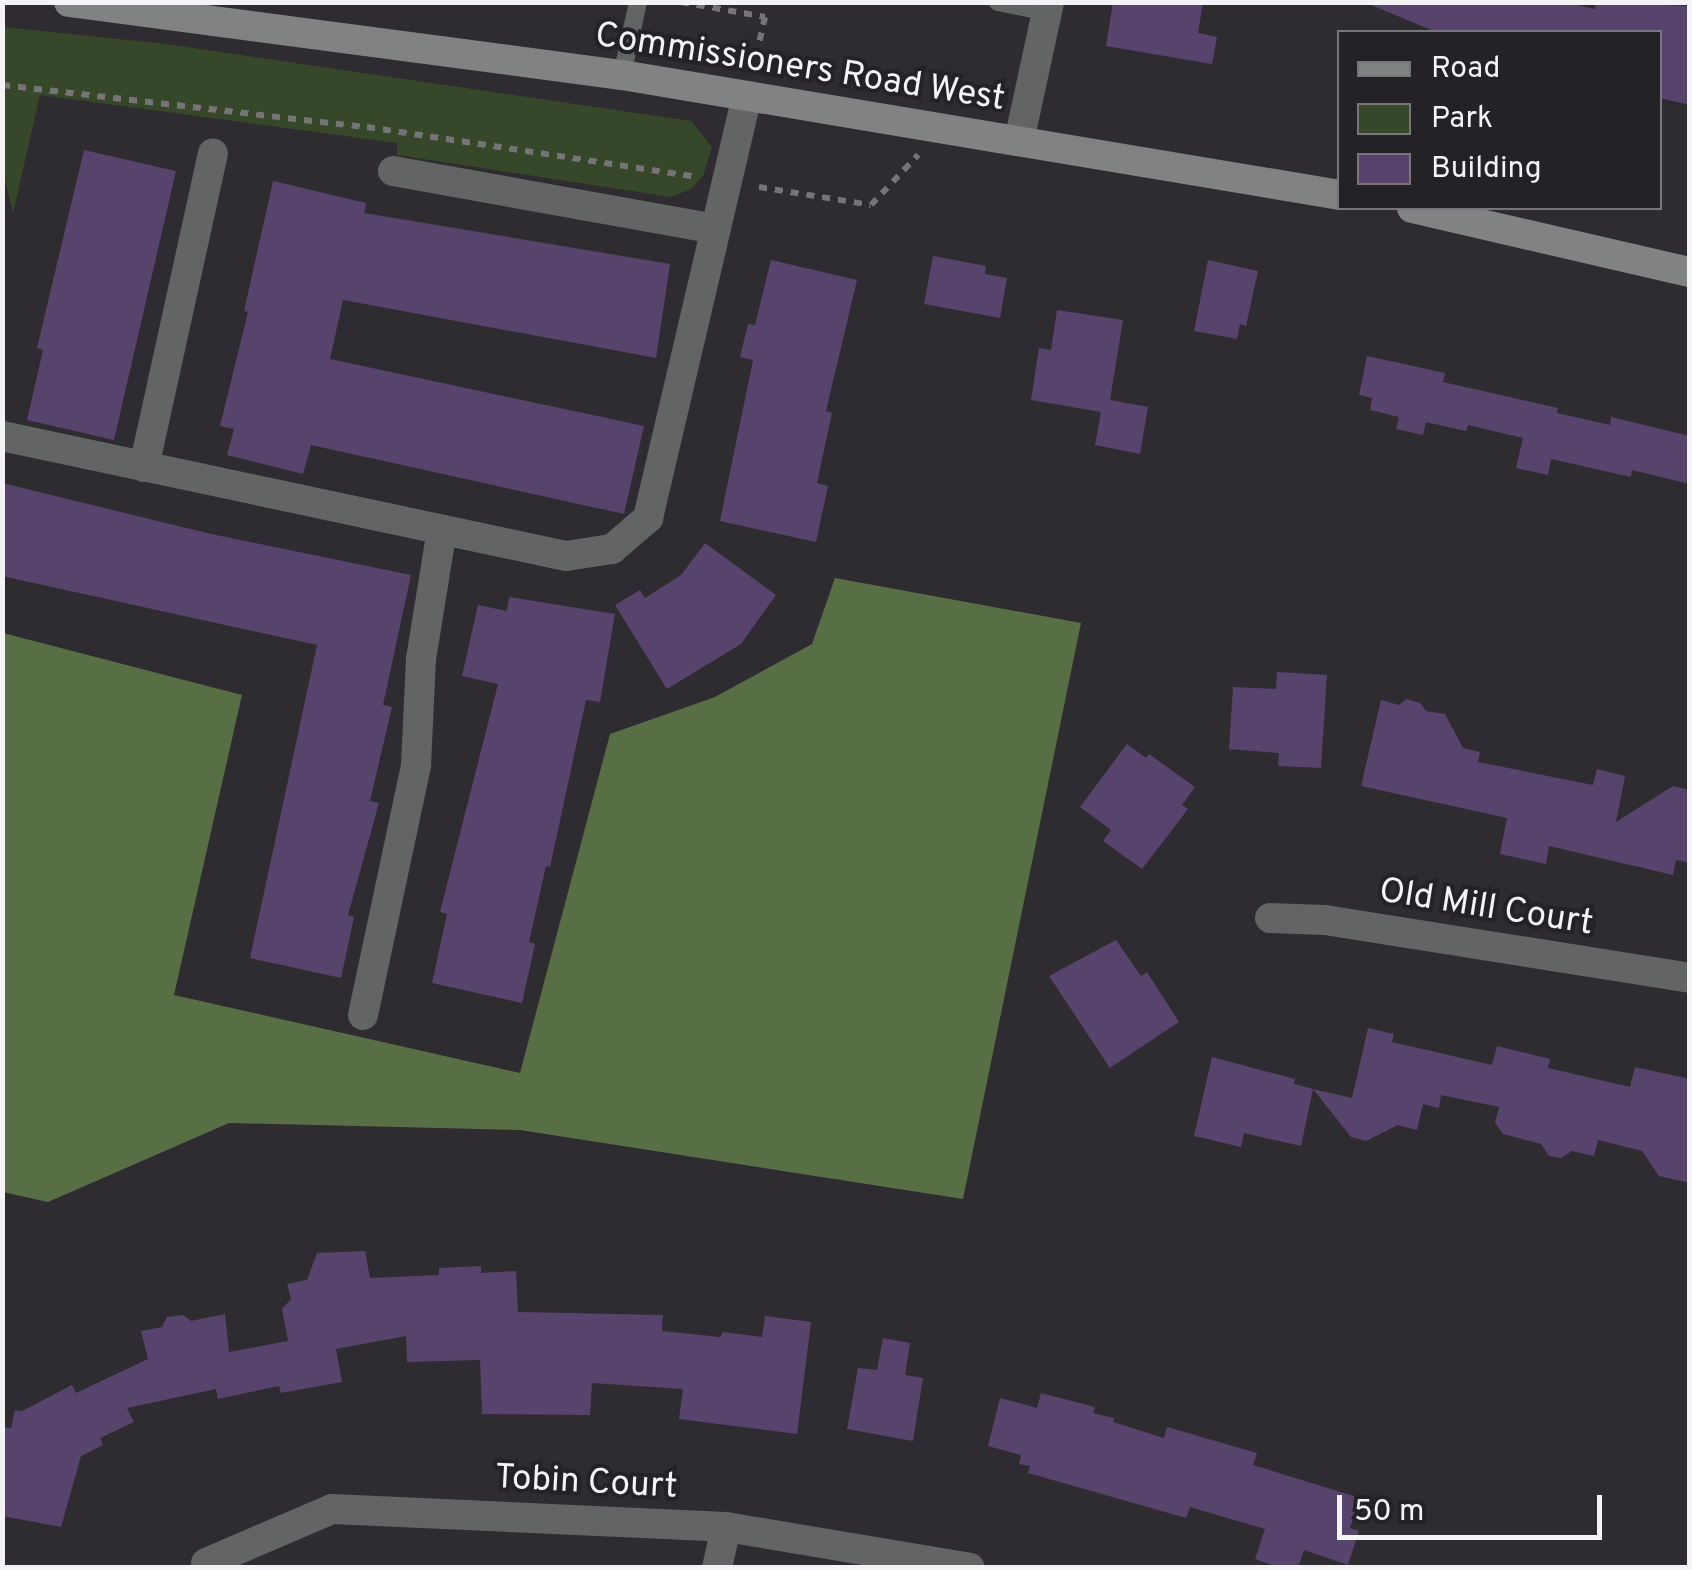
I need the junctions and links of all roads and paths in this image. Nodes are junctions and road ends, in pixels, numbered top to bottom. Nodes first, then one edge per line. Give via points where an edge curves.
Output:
1 (69, 2) edge
2 (638, 2) edge
3 (681, 2) edge
4 (998, 2) edge
5 (1048, 8) edge
6 (622, 76) junction
7 (2, 86) edge
8 (747, 96) junction
9 (943, 128) junction
10 (1018, 141) junction
11 (213, 153) dead end
12 (393, 171) dead end
13 (727, 182) junction
14 (1337, 194) edge
15 (1421, 210) edge
16 (716, 229) junction
17 (1690, 272) edge
18 (2, 436) edge
19 (144, 466) junction
20 (442, 530) junction
21 (1270, 918) dead end
22 (1690, 978) edge
23 (363, 1014) dead end
24 (726, 1527) junction
25 (206, 1563) dead end
26 (717, 1568) edge
27 (970, 1568) edge

1 - 6 main road, Commissioners Road West
2 - 6 lane
3 - 8 path via 765,17
4 - 5 lane
5 - 10 street
6 - 8 main road, Commissioners Road West
7 - 13 path via 366,127
8 - 9 main road, Commissioners Road West
8 - 13 street
9 - 10 main road, Commissioners Road West
9 - 13 path via 871,204
10 - 14 main road, Commissioners Road West
11 - 19 street
12 - 16 street
13 - 16 street
15 - 17 main road
16 - 20 street via 648,518 612,550 566,556
18 - 19 street
19 - 20 street
20 - 23 street via 422,658 416,765
21 - 22 street, Old Mill Court via 1325,920
24 - 25 street, Tobin Court via 332,1509
24 - 26 street
24 - 27 street, Tobin Court

